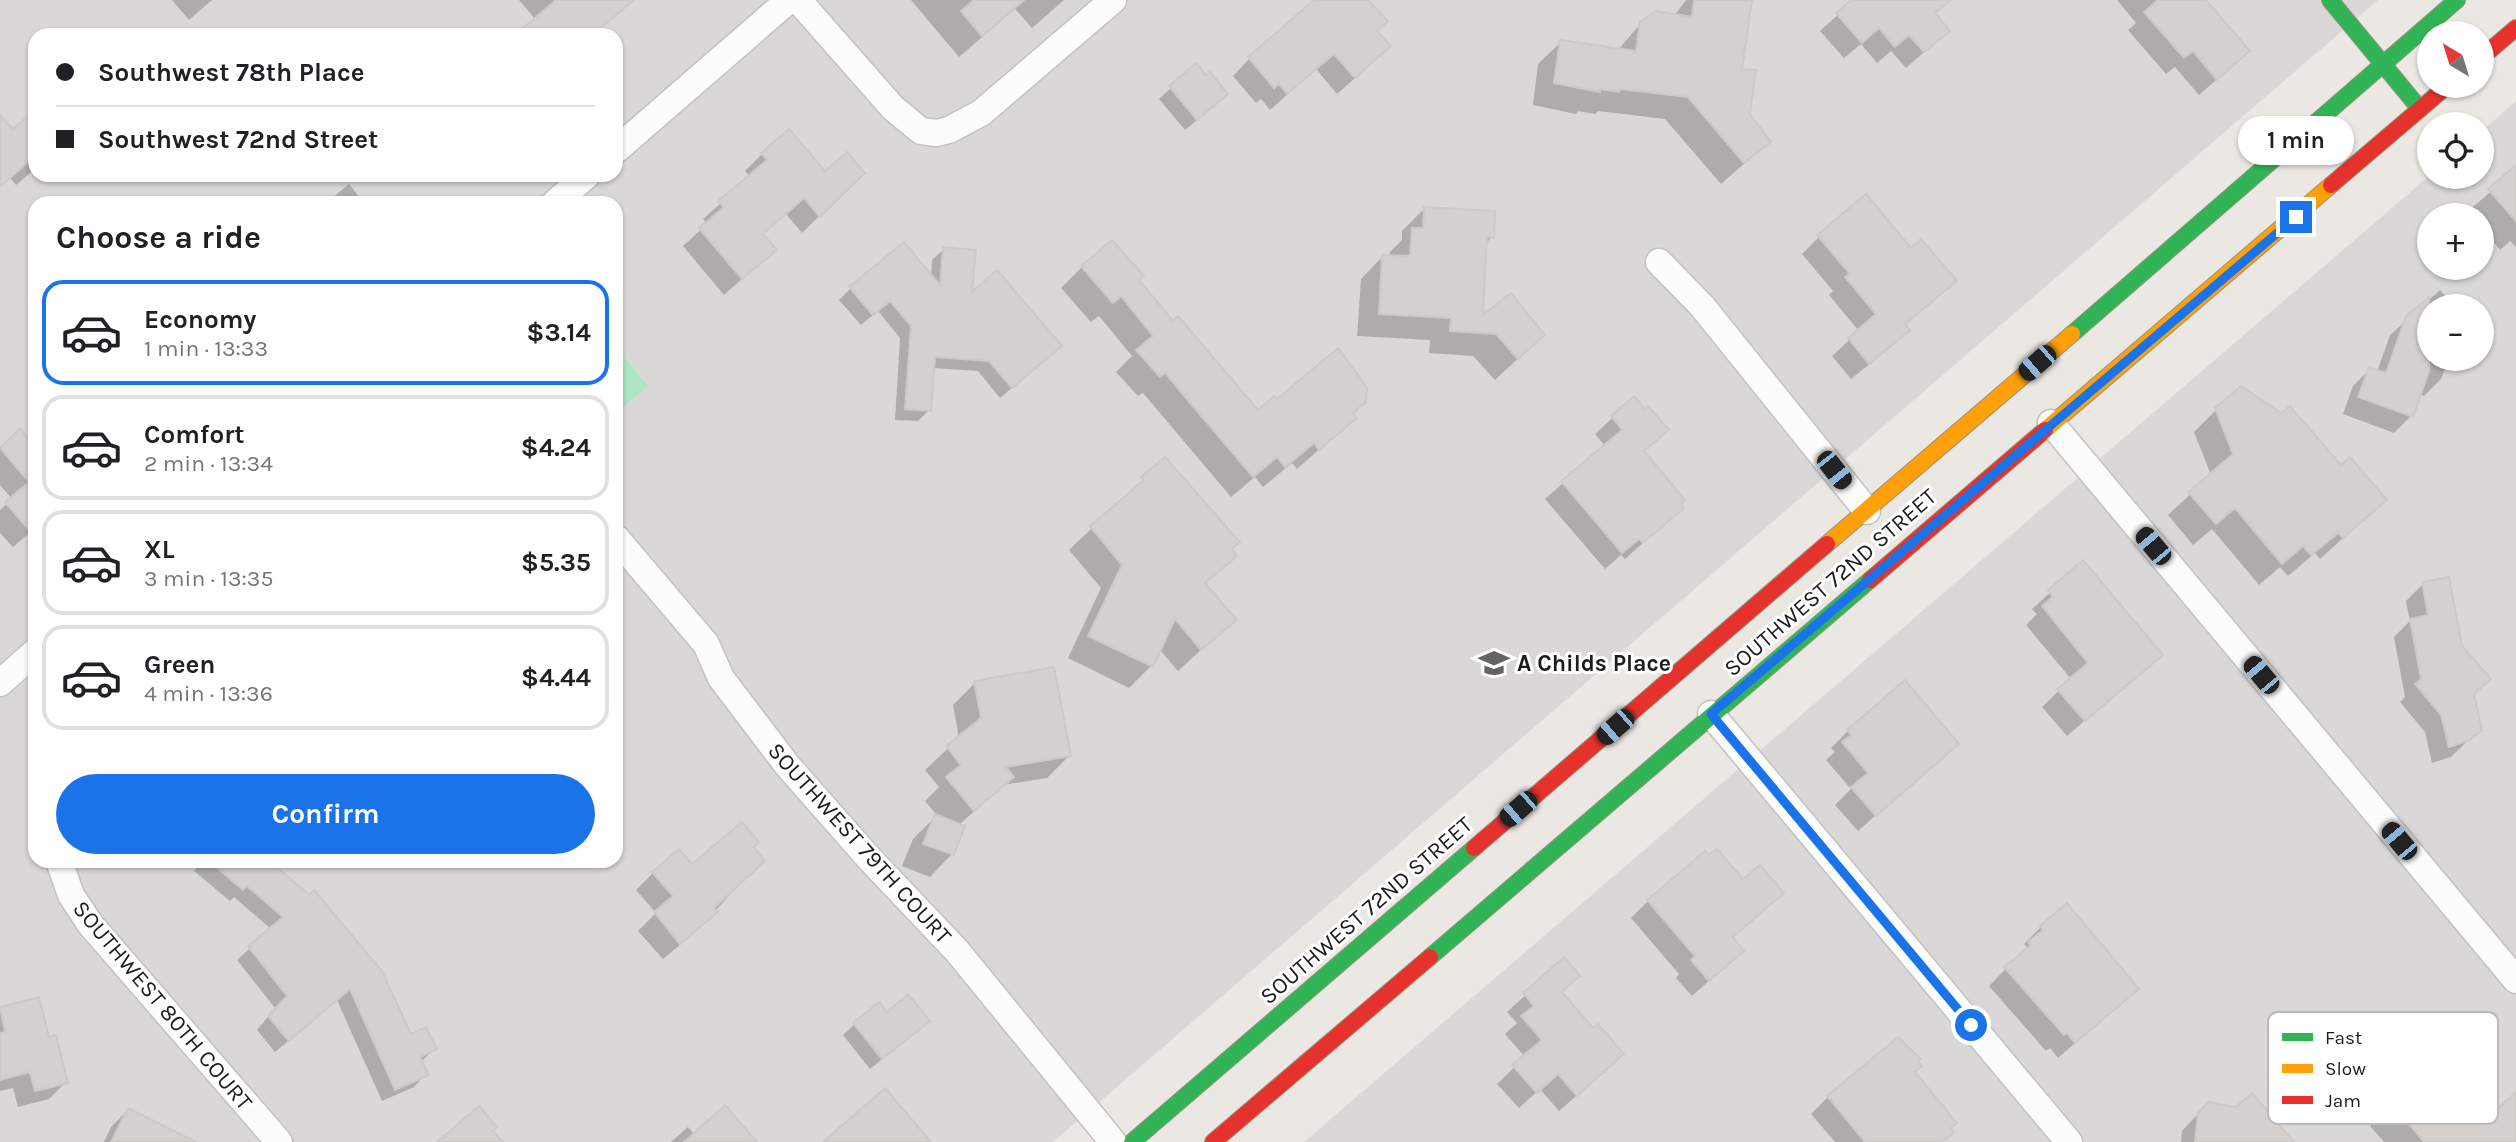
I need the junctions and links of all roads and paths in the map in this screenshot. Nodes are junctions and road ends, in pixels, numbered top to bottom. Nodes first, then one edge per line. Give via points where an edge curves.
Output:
1 (789, 0) edge
2 (798, 0) edge
3 (1113, 0) edge
4 (2330, 0) edge
5 (2457, 0) edge
6 (2516, 28) edge
7 (2494, 47) edge
8 (2385, 65) junction
9 (2433, 98) edge
10 (2420, 109) junction
11 (623, 144) edge
12 (579, 182) edge
13 (563, 196) edge
14 (1659, 262) dead end
15 (2047, 418) junction
16 (1867, 511) junction
17 (623, 546) edge
18 (28, 665) edge
19 (0, 683) edge
20 (1711, 714) junction
21 (61, 868) edge
22 (2516, 980) edge
23 (279, 1142) edge
24 (1113, 1142) edge
25 (1132, 1142) edge
26 (1213, 1142) edge
27 (2069, 1142) edge

1 - 11 street
2 - 3 street via 910,124 937,133 981,113
4 - 8 main road
5 - 8 main road, SOUTHWEST 72ND STREET
6 - 7 main road
8 - 10 main road
8 - 16 main road, SOUTHWEST 72ND STREET via 2021,386
9 - 10 main road, SOUTHWEST 72ND STREET
10 - 15 main road, SOUTHWEST 72ND STREET
12 - 13 street
14 - 16 street via 1702,306
15 - 20 main road, SOUTHWEST 72ND STREET
15 - 22 street
16 - 25 main road, SOUTHWEST 72ND STREET
17 - 24 street, SOUTHWEST 79TH COURT via 706,644 721,678 809,791 957,951
18 - 19 street
20 - 26 main road, SOUTHWEST 72ND STREET
20 - 27 street
21 - 23 street, SOUTHWEST 80TH COURT via 71,895 90,924

